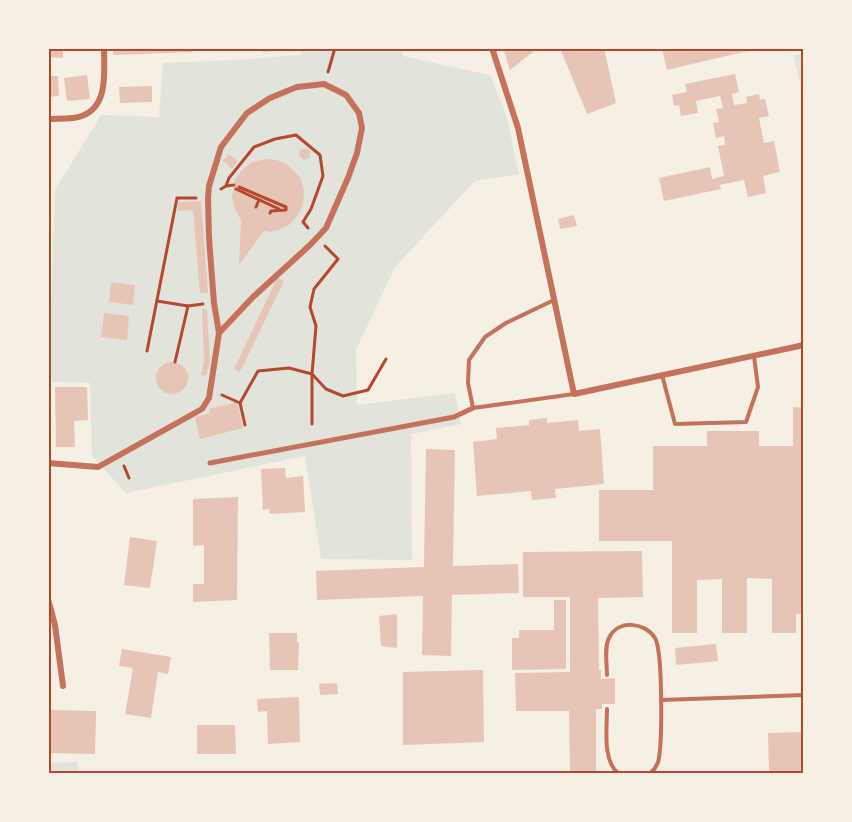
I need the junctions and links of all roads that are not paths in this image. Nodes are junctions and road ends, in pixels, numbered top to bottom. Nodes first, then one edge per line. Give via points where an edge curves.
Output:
1 (104, 48) edge
2 (492, 48) edge
3 (48, 119) edge
4 (555, 300) junction
5 (219, 333) junction
6 (804, 345) edge
7 (754, 356) junction
8 (662, 375) junction
9 (574, 394) junction
10 (472, 408) junction
11 (48, 463) edge
12 (210, 463) dead end
13 (48, 599) edge
14 (607, 675) dead end
15 (63, 686) dead end
16 (804, 695) edge
17 (661, 700) junction
18 (607, 709) dead end
19 (618, 774) edge
20 (650, 774) edge

1 - 3 street via 104,90 92,111 79,117
2 - 4 street via 518,128
4 - 9 street
4 - 10 lane via 485,337 469,360
5 - 5 street via 326,228 348,178 362,128 359,113 346,95 324,84 297,87 270,98 247,113 221,147 208,198
5 - 11 street via 209,398 202,410 98,467
6 - 7 street
7 - 8 street
7 - 8 lane via 758,387 746,422 675,423
8 - 9 street
9 - 10 lane
10 - 12 street via 454,417
13 - 15 street
14 - 17 lane via 607,644 612,633 627,625 642,627 657,642
16 - 17 lane
17 - 20 lane via 659,757
18 - 19 lane via 607,750

